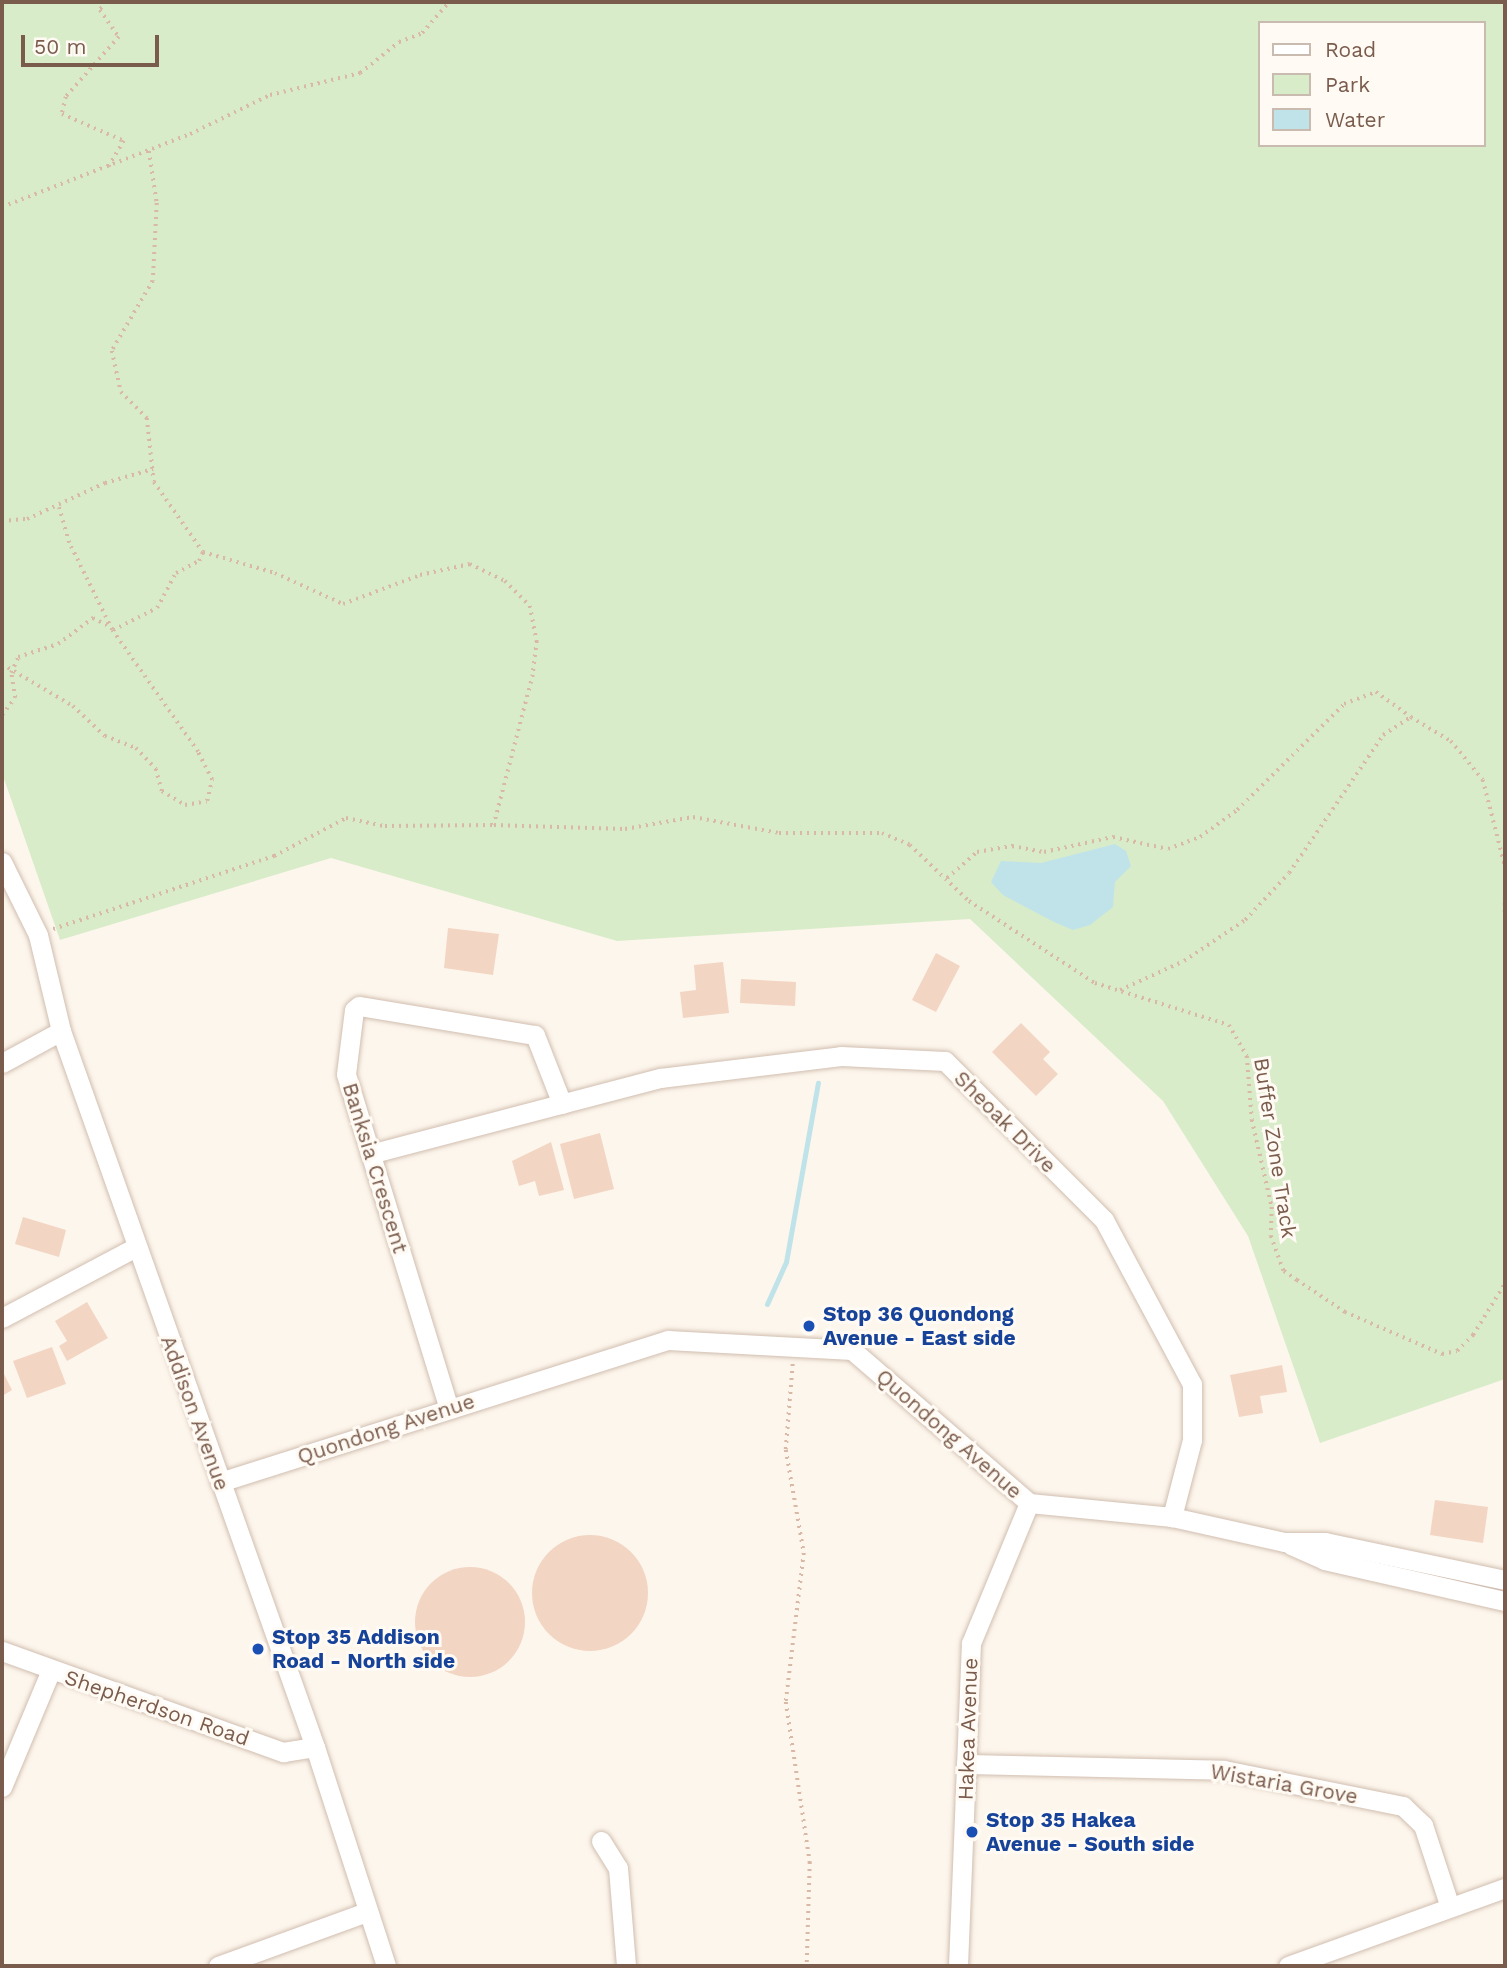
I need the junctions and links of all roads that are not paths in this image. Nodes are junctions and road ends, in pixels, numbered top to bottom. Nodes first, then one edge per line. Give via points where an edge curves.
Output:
1 (2, 862) edge
2 (61, 1031) junction
3 (2, 1063) edge
4 (562, 1104) junction
5 (370, 1154) junction
6 (135, 1247) junction
7 (2, 1318) edge
8 (449, 1409) junction
9 (220, 1482) junction
10 (1029, 1503) junction
11 (1172, 1517) junction
12 (1284, 1542) junction
13 (1505, 1580) edge
14 (1505, 1601) edge
15 (2, 1651) edge
16 (51, 1670) junction
17 (316, 1747) junction
18 (966, 1764) junction
19 (2, 1787) edge
20 (601, 1841) dead end
21 (1505, 1888) edge
22 (1450, 1908) junction
23 (366, 1912) junction
24 (218, 1966) edge
25 (386, 1966) edge
26 (626, 1966) edge
27 (958, 1966) edge
28 (1288, 1966) edge

1 - 2 street, Addison Avenue via 38,935
2 - 3 street
2 - 6 street, Addison Avenue
4 - 5 street, Sheoak Drive
4 - 5 street, Banksia Crescent via 535,1035 359,1006 346,1074
4 - 11 street, Sheoak Drive via 660,1078 841,1056 945,1061 1104,1220 1192,1384 1192,1440
5 - 8 street, Banksia Crescent
6 - 7 street
6 - 9 street, Addison Avenue
8 - 9 street, Quondong Avenue
8 - 10 street, Quondong Avenue via 668,1339 852,1350
9 - 17 street, Addison Avenue
10 - 11 street, Quondong Avenue
10 - 18 street, Hakea Avenue via 971,1643
11 - 12 street, Quondong Avenue
12 - 13 street, Quondong Avenue via 1325,1542
12 - 14 street, Quondong Avenue via 1324,1560
15 - 16 street, Shepherdson Road
16 - 17 street, Shepherdson Road via 283,1752
16 - 19 street
17 - 23 street, Addison Avenue
18 - 22 street, Wistaria Grove via 1224,1770 1403,1806 1423,1825
18 - 27 street, Hakea Avenue
20 - 26 street via 618,1868
21 - 22 street
22 - 28 street
23 - 24 street
23 - 25 street, Addison Avenue

